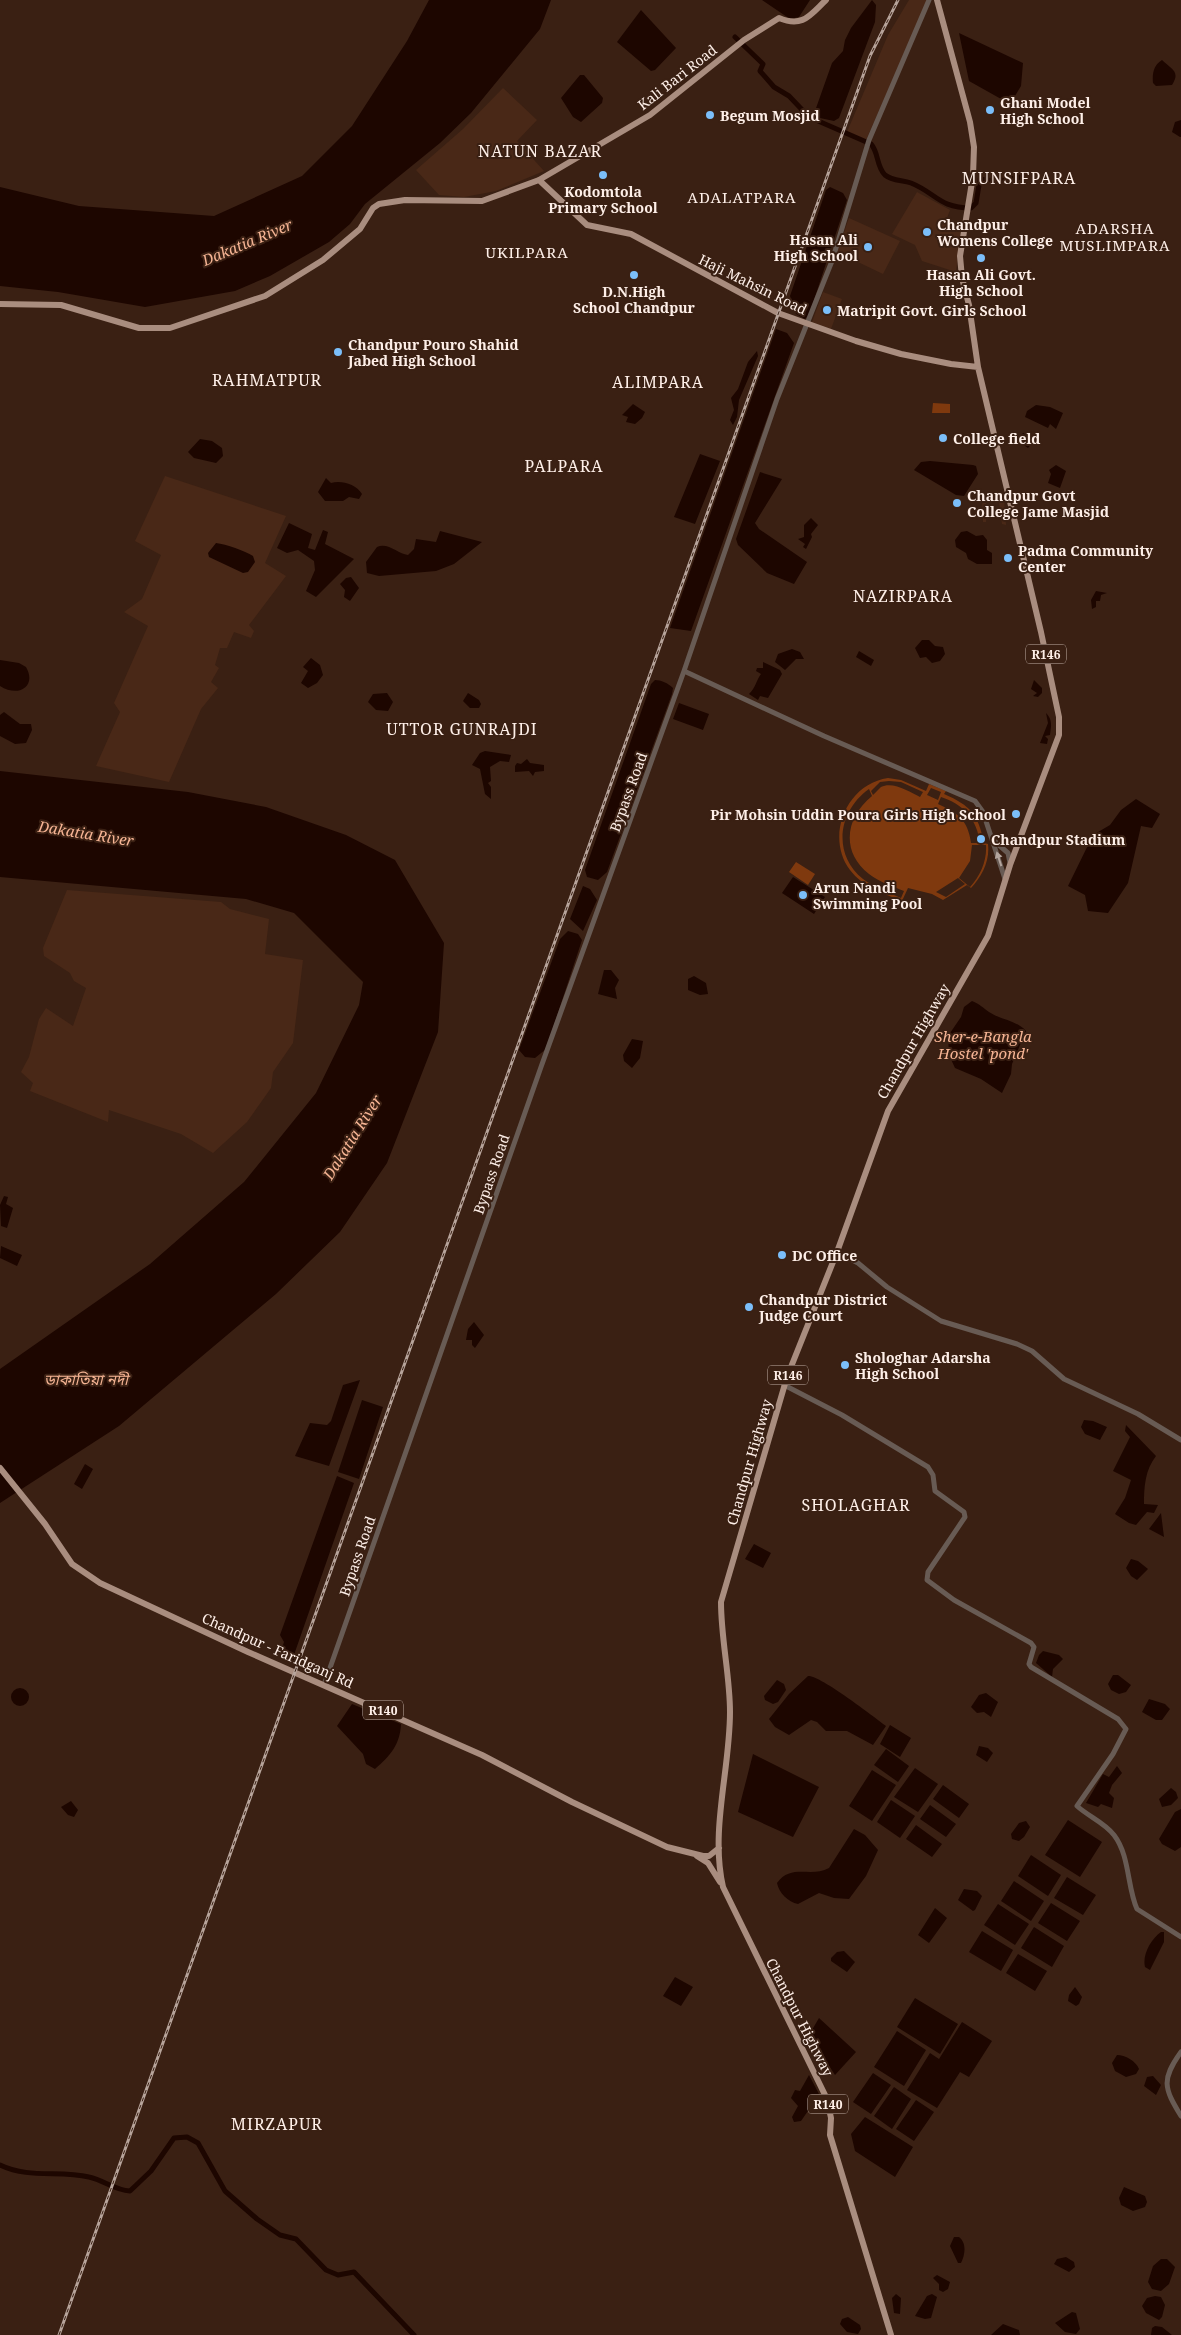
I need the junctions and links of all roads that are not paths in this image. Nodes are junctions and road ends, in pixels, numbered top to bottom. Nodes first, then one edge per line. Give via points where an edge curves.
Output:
1 (826, 0) edge
2 (928, 1) edge
3 (937, 1) edge
4 (539, 180) junction
5 (0, 304) edge
6 (806, 323) junction
7 (978, 367) junction
8 (684, 671) junction
9 (992, 838) junction
10 (1010, 865) junction
11 (1006, 879) junction
12 (837, 1252) junction
13 (784, 1385) junction
14 (1181, 1440) edge
15 (0, 1468) edge
16 (324, 1685) junction
17 (719, 1848) junction
18 (694, 1854) junction
19 (723, 1887) junction
20 (1181, 1937) edge
21 (1181, 2052) edge
22 (1181, 2116) edge
23 (891, 2335) edge

1 - 4 main road, Kali Bari Road via 802,21 774,20 650,115
2 - 3 street
2 - 6 street, Bypass Road via 869,140 832,261
3 - 7 main road, Chandpur Highway via 972,139 974,163 960,256
4 - 5 main road, Kali Bari Road via 482,201 405,200 379,204 360,229 313,267 265,296 170,328 138,328 60,305
4 - 6 main road, Haji Mahsin Road via 587,225 631,234 778,313
6 - 7 main road, Haji Mahsin Road via 902,354
6 - 8 street, Bypass Road
7 - 10 main road, Chandpur Highway / R146 via 1059,717 1060,735
8 - 9 street via 969,798 979,806
8 - 16 street, Bypass Road
9 - 10 street via 1008,853
11 -> 9 street
10 - 11 main road, Chandpur Highway / R146
11 - 12 main road, Chandpur Highway / R146 via 988,936 888,1112
12 - 13 main road, Chandpur Highway / R146
12 - 14 street via 941,1320 1032,1351 1064,1379 1138,1414
13 - 17 main road, Chandpur Highway / R146 via 721,1602 730,1711
13 - 20 street via 842,1415 928,1467 936,1491 964,1512 965,1517 928,1572 928,1580 954,1600 1032,1644 1031,1667 1118,1719 1124,1726 1126,1729 1113,1754 1077,1806 1108,1827 1115,1836 1131,1880 1137,1909
15 - 16 main road, Chandpur - Faridganj Rd / R140 via 72,1564 108,1587
16 - 18 main road, Chandpur - Faridganj Rd / R140 via 482,1755 649,1838
17 - 18 main road, R140 via 709,1856
17 - 19 main road, R140
18 - 19 main road, R140 via 708,1863
19 - 23 main road, Chandpur Highway / R140 via 826,2098 831,2118 830,2136
21 - 22 street via 1170,2067 1165,2082

